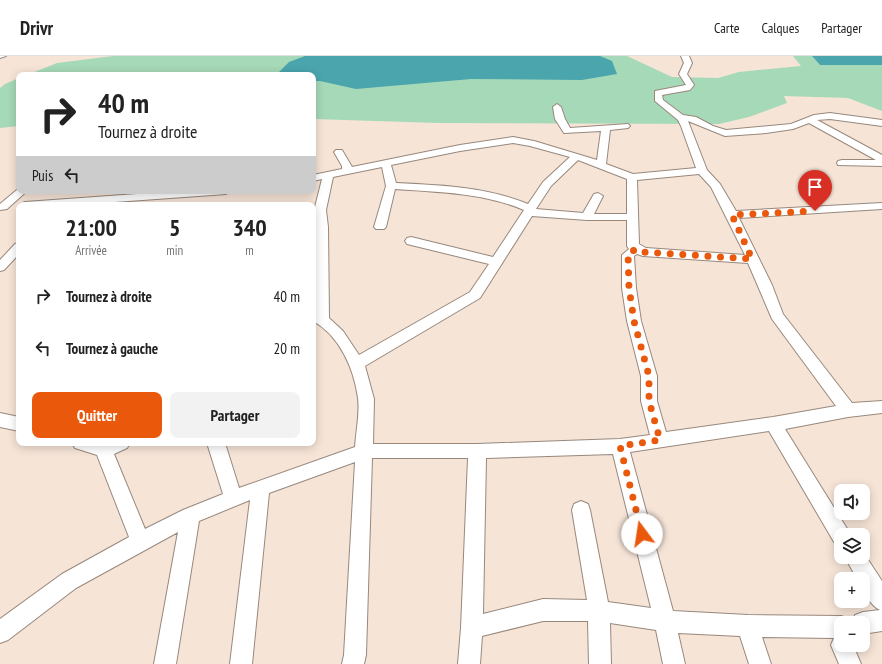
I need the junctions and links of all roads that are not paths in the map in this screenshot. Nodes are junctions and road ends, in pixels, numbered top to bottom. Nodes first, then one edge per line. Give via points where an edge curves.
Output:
1 (685, 56) edge
2 (557, 107) dead end
3 (681, 118) junction
4 (810, 120) junction
5 (882, 123) edge
6 (625, 126) dead end
7 (606, 128) junction
8 (339, 152) dead end
9 (577, 156) junction
10 (882, 159) edge
11 (842, 163) dead end
12 (882, 163) edge
13 (386, 164) junction
14 (601, 166) junction
15 (702, 171) junction
16 (347, 172) junction
17 (328, 176) junction
18 (632, 177) junction
19 (316, 178) edge
20 (391, 186) junction
21 (18, 194) edge
22 (207, 194) edge
23 (598, 196) dead end
24 (169, 200) edge
25 (112, 202) edge
26 (16, 206) edge
27 (882, 206) edge
28 (1, 207) edge
29 (316, 210) edge
30 (530, 210) junction
31 (732, 215) junction
32 (587, 217) junction
33 (632, 217) junction
34 (380, 227) dead end
35 (411, 241) dead end
36 (636, 249) junction
37 (16, 250) edge
38 (752, 259) junction
39 (496, 262) junction
40 (0, 266) edge
41 (318, 317) edge
42 (356, 364) junction
43 (882, 407) edge
44 (848, 410) junction
45 (0, 420) edge
46 (16, 423) edge
47 (773, 424) junction
48 (660, 440) junction
49 (217, 446) edge
50 (620, 446) junction
51 (112, 447) edge
52 (365, 451) junction
53 (477, 451) junction
54 (261, 487) junction
55 (233, 498) junction
56 (581, 510) dead end
57 (190, 516) junction
58 (837, 528) edge
59 (140, 541) junction
60 (859, 564) edge
61 (882, 600) edge
62 (599, 611) junction
63 (882, 620) edge
64 (665, 621) junction
65 (870, 622) edge
66 (748, 626) junction
67 (472, 628) junction
68 (0, 632) edge
69 (834, 635) edge
70 (846, 652) edge
71 (164, 664) edge
72 (241, 664) edge
73 (353, 664) edge
74 (469, 664) edge
75 (600, 664) edge
76 (674, 664) edge
77 (760, 664) edge
78 (850, 664) edge

1 - 3 street via 688,63 683,74 690,85 687,88 658,93 659,102
2 - 7 street via 567,131
3 - 4 street via 693,119 724,133 793,126
3 - 15 street
4 - 5 street via 830,116
4 - 10 street
6 - 7 street
7 - 14 street
8 - 16 street via 347,166
9 - 13 street via 513,140
9 - 14 street
9 - 30 street via 547,184
11 - 12 street
13 - 16 street
13 - 20 street
14 - 18 street
15 - 18 street
15 - 31 street via 716,186
16 - 17 street
17 - 19 street
17 - 29 street
18 - 33 street
20 - 30 street via 430,188 513,201
20 - 34 street
21 - 28 street
22 - 24 street
23 - 32 street
24 - 25 street
26 - 28 street
27 - 31 street
29 - 41 street via 322,226
30 - 32 street
30 - 39 street
31 - 38 street
32 - 33 street
33 - 36 street via 632,246
35 - 39 street
36 - 38 street via 643,252
36 - 48 street via 628,254 629,288 634,321 649,376 649,401
37 - 40 street
38 - 44 street via 777,316
39 - 42 street via 475,295
41 - 42 street via 345,346
42 - 52 street via 366,399
43 - 44 street
44 - 47 street
45 - 46 street
47 - 48 street
47 - 58 street
48 - 50 street
49 - 55 street
50 - 53 street
50 - 64 street
51 - 59 street
52 - 53 street
52 - 54 street
52 - 73 street
53 - 67 street
54 - 55 street
54 - 72 street
55 - 57 street
56 - 62 street
57 - 59 street
57 - 71 street
59 - 68 street via 69,581
60 - 61 street
62 - 64 street
62 - 67 street via 543,610
62 - 75 street
63 - 65 street
64 - 66 street
64 - 76 street
66 - 69 street
66 - 77 street
67 - 74 street
70 - 78 street

